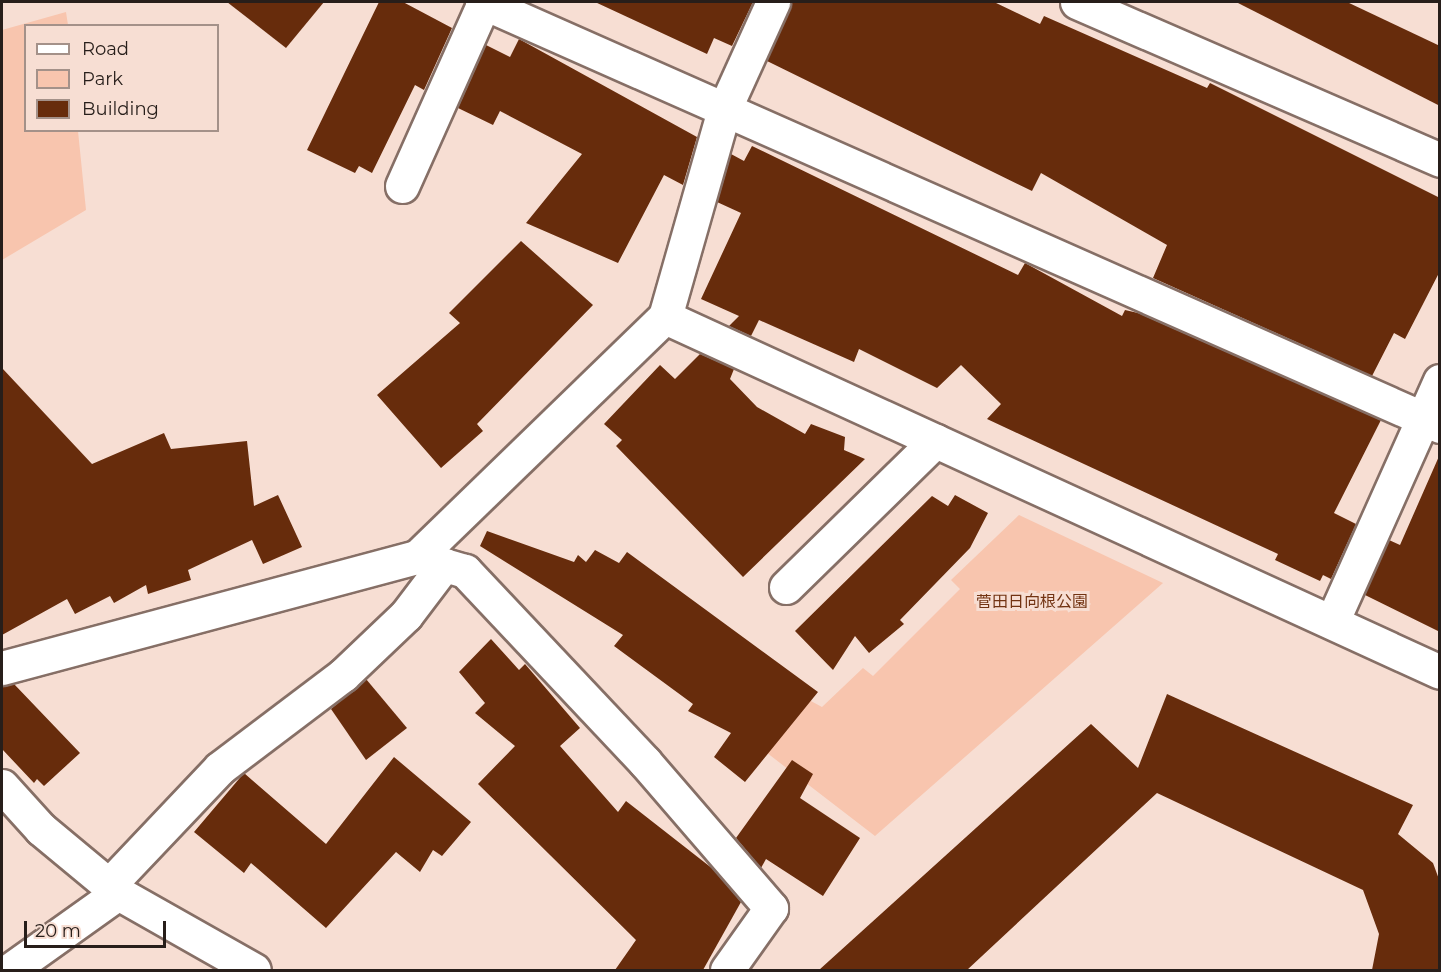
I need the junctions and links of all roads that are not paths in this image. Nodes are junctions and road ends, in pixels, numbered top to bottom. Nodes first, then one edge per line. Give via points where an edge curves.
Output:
1 (773, 2) edge
2 (1077, 2) edge
3 (496, 5) edge
4 (724, 110) junction
5 (1440, 160) edge
6 (402, 186) dead end
7 (665, 317) junction
8 (1440, 381) edge
9 (1431, 422) edge
10 (935, 441) junction
11 (430, 561) junction
12 (786, 587) dead end
13 (1332, 622) junction
14 (2, 668) edge
15 (1440, 672) edge
16 (2, 786) edge
17 (113, 889) junction
18 (10, 970) edge
19 (254, 970) edge
20 (727, 970) edge

1 - 4 street
2 - 5 street
3 - 4 street
3 - 6 street
4 - 7 street
4 - 9 street
7 - 10 street
7 - 11 street
8 - 9 street
9 - 13 street
10 - 12 street
10 - 13 street
11 - 14 street
11 - 17 street via 406,615 343,675 220,768
11 - 20 street via 465,571 645,762 771,908
13 - 15 street
16 - 17 street via 41,829
17 - 18 street
17 - 19 street

